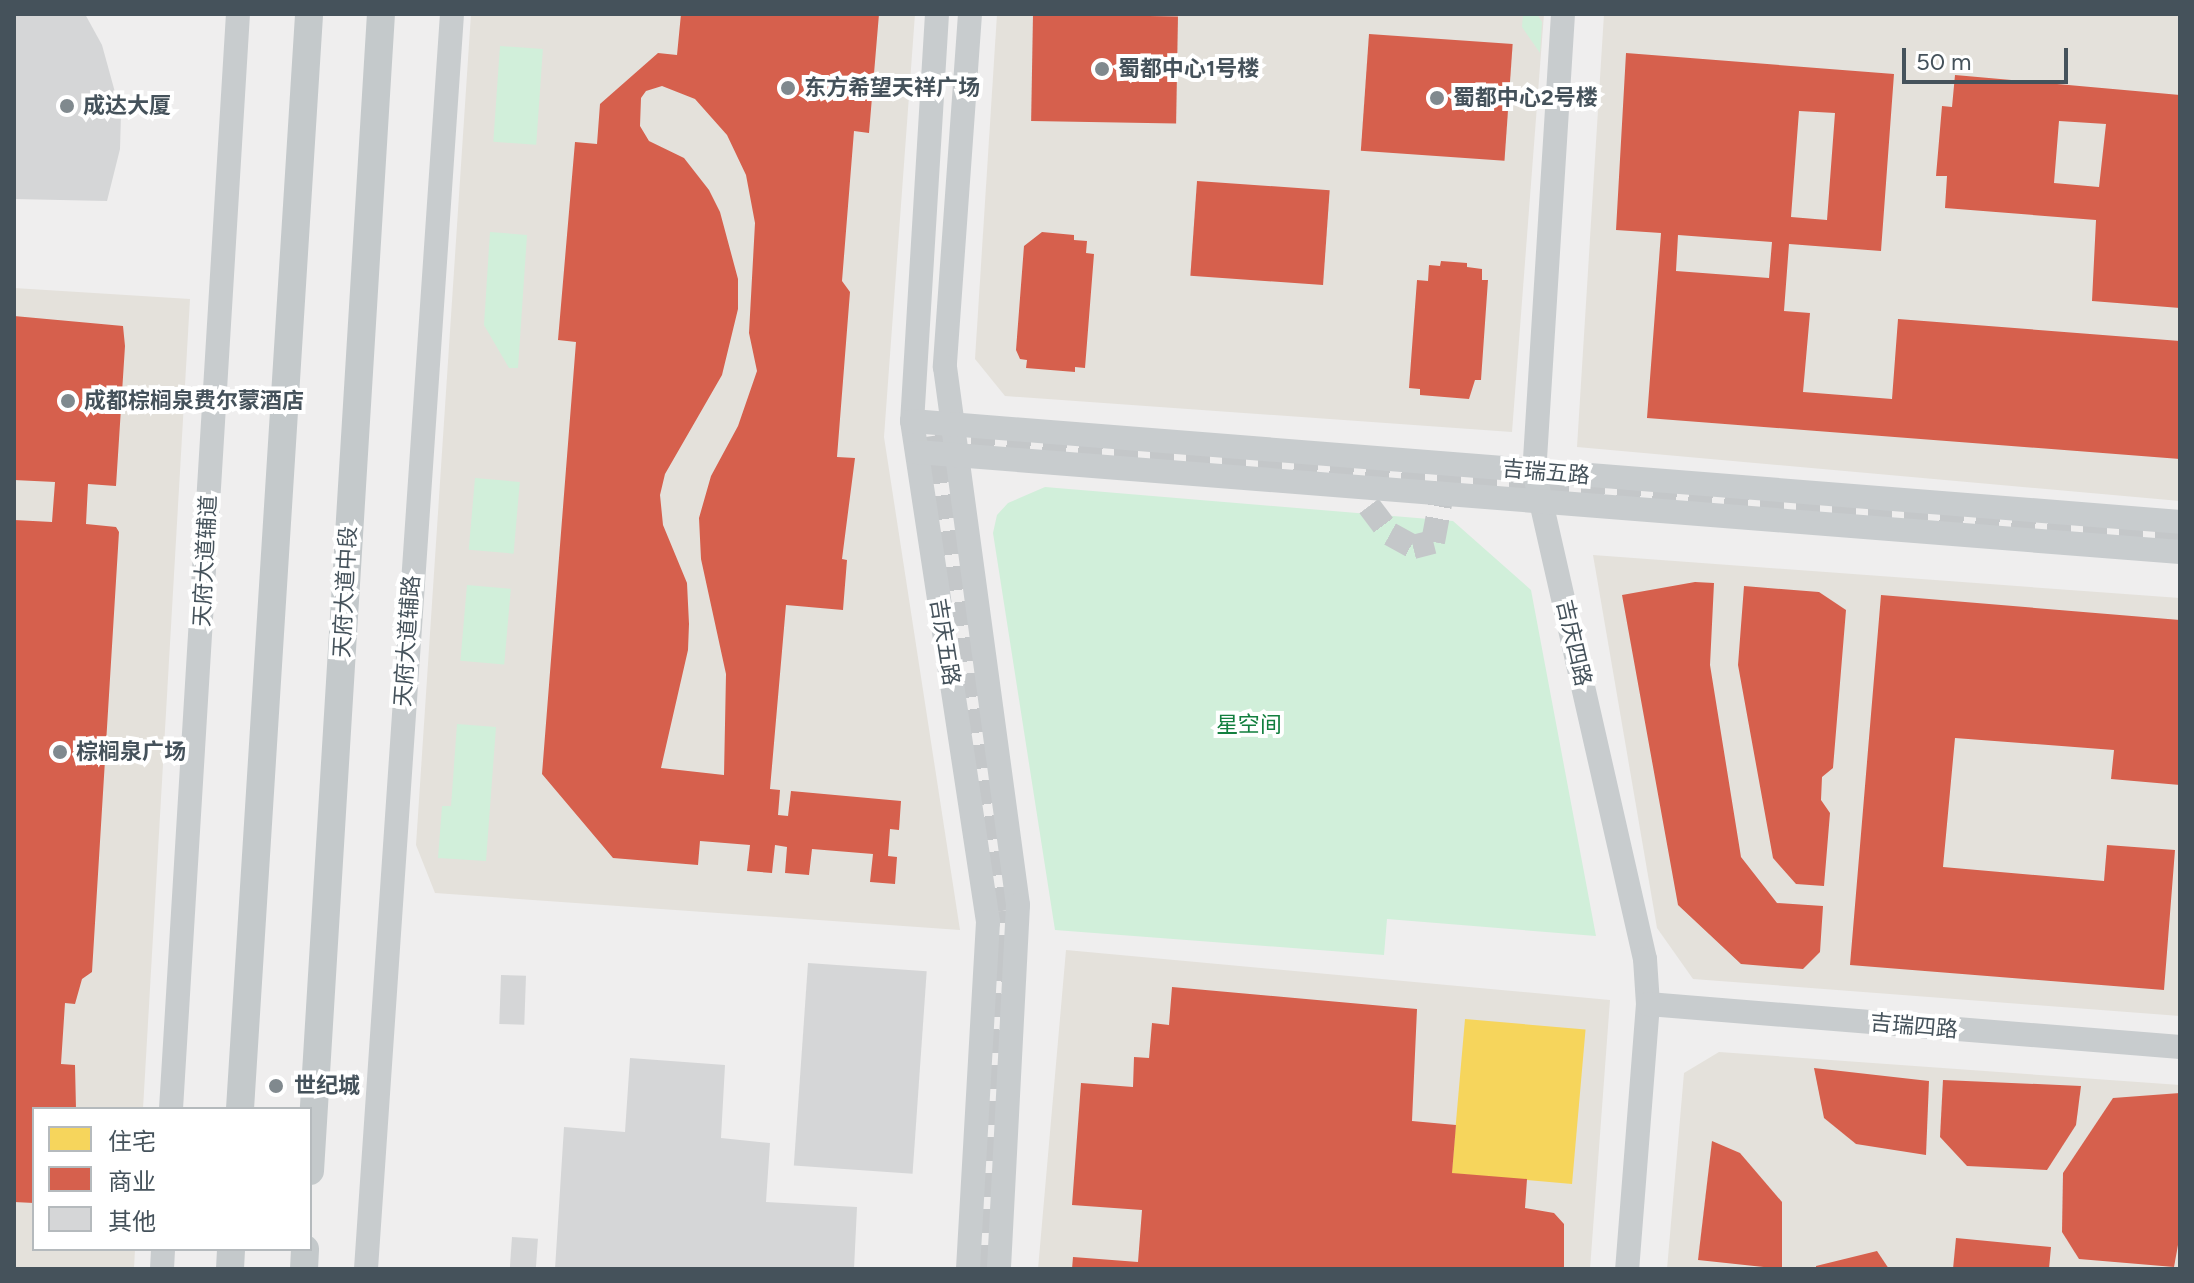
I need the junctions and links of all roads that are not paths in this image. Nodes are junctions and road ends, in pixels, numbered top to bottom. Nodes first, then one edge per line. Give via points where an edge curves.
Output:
1 (238, 14) edge
2 (309, 14) edge
3 (381, 14) edge
4 (452, 14) edge
5 (937, 14) edge
6 (970, 14) edge
7 (1563, 14) edge
8 (912, 421) junction
9 (950, 424) junction
10 (917, 452) junction
11 (955, 455) junction
12 (1534, 471) junction
13 (1542, 502) junction
14 (2180, 522) edge
15 (2180, 552) edge
16 (1648, 1004) junction
17 (2180, 1047) edge
18 (171, 1107) edge
19 (240, 1107) edge
20 (312, 1138) edge
21 (366, 1269) edge
22 (968, 1269) edge
23 (999, 1269) edge
24 (1627, 1269) edge

1 - 18 street, 天府大道辅道
2 - 19 main road
3 - 20 main road, 天府大道中段
4 - 21 street, 天府大道辅路
5 - 8 street, 吉庆五路
6 - 9 street, 吉庆五路 via 945,367
7 - 12 street, 吉庆四路
8 - 9 street, 吉瑞五路
8 - 10 street, 吉庆五路
9 - 11 street, 吉庆五路
9 - 12 street, 吉瑞五路
10 - 11 street, 吉瑞五路
10 - 22 street, 吉庆五路 via 988,922
11 - 13 street, 吉瑞五路 via 1368,497
11 - 23 street, 吉庆五路 via 1018,905
12 - 13 street, 吉庆四路
12 - 14 street, 吉瑞五路
13 - 15 street, 吉瑞五路
13 - 16 street, 吉庆四路 via 1645,959
16 - 17 street, 吉瑞四路
16 - 24 street, 吉庆四路

